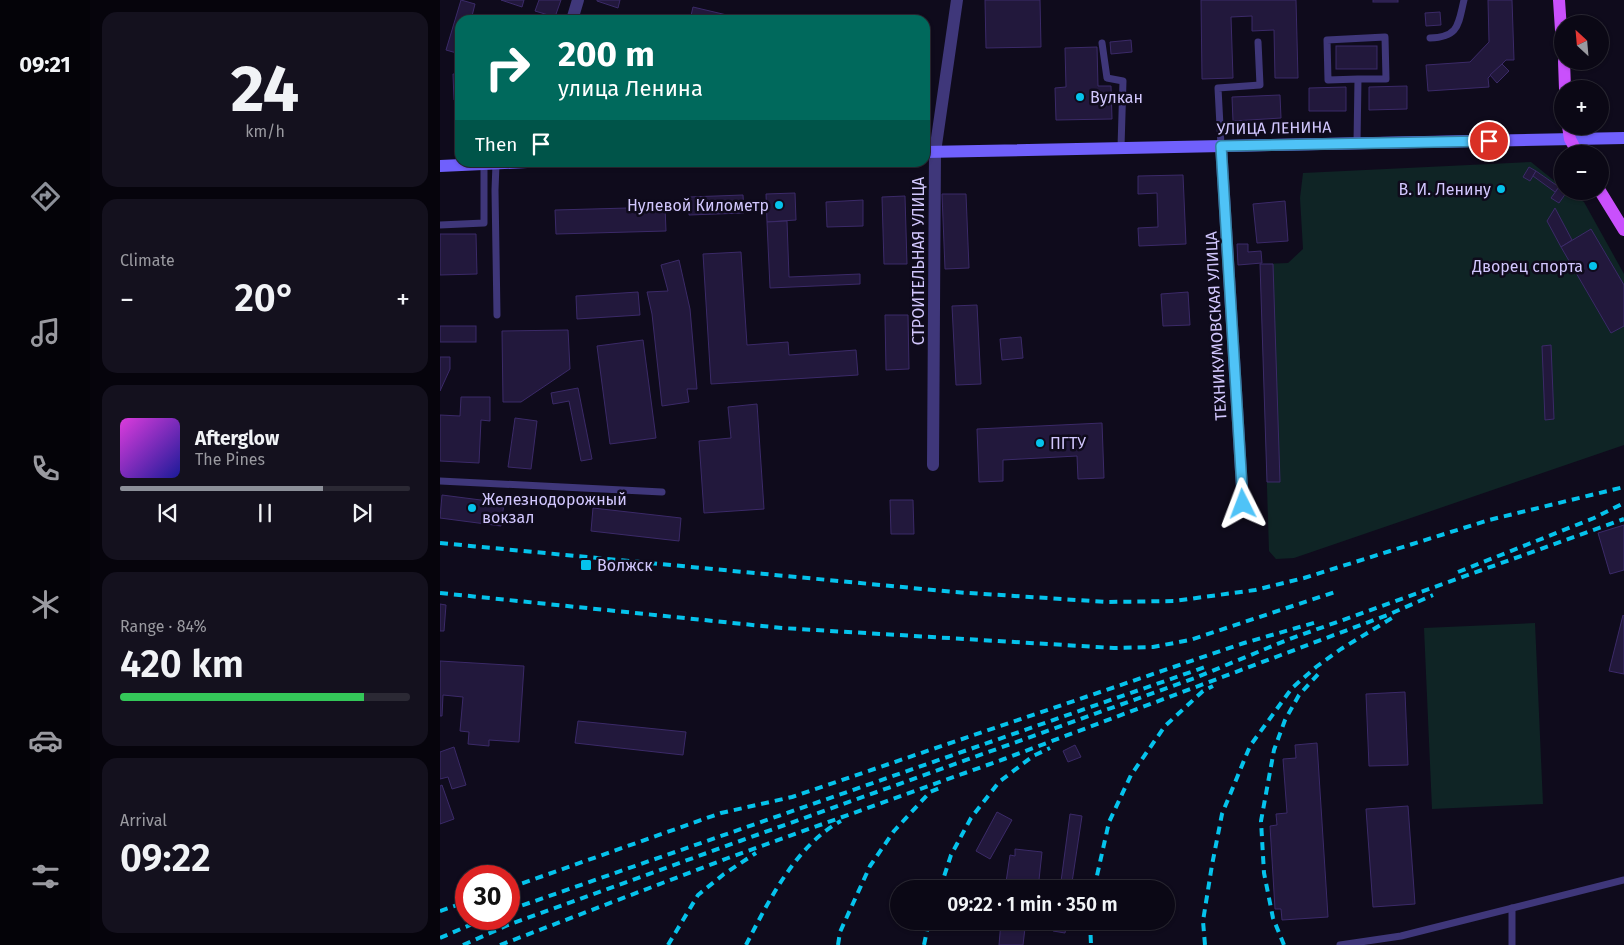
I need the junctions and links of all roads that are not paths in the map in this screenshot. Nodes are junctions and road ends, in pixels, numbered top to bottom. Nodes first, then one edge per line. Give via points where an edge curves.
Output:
1 (578, 0) edge
2 (957, 0) edge
3 (1464, 0) edge
4 (1560, 0) edge
5 (574, 15) edge
6 (1561, 15) edge
7 (1430, 38) dead end
8 (1258, 42) dead end
9 (1102, 43) dead end
10 (1358, 79) junction
11 (1554, 133) edge
12 (1596, 135) edge
13 (1624, 138) edge
14 (1357, 143) junction
15 (1221, 146) junction
16 (1122, 147) junction
17 (930, 152) edge
18 (455, 165) edge
19 (440, 166) edge
20 (490, 167) edge
21 (491, 167) edge
22 (1606, 200) edge
23 (440, 225) edge
24 (1624, 230) edge
25 (498, 315) dead end
26 (933, 465) dead end
27 (440, 481) edge
28 (662, 492) dead end
29 (1243, 504) dead end
30 (1624, 880) edge
31 (1512, 908) junction
32 (1340, 945) edge
33 (1512, 945) edge

1 - 5 street
2 - 17 street, СТРОИТЕЛЬНАЯ УЛИЦА
3 - 7 lane via 1459,23 1450,34
4 - 6 main road
8 - 15 lane via 1260,85 1218,88
9 - 16 lane via 1107,78 1123,81
10 - 10 lane via 1386,79 1385,37 1327,40 1328,80
10 - 14 lane
11 - 14 main road, УЛИЦА ЛЕНИНА
12 - 13 main road, УЛИЦА ЛЕНИНА
14 - 15 main road, УЛИЦА ЛЕНИНА
15 - 16 main road, УЛИЦА ЛЕНИНА
15 - 29 street, ТЕХНИКУМОВСКАЯ УЛИЦА
16 - 17 main road, УЛИЦА ЛЕНИНА
17 - 26 street, СТРОИТЕЛЬНАЯ УЛИЦА
18 - 19 main road
20 - 23 lane via 484,223
21 - 25 lane via 495,190
22 - 24 main road
27 - 28 lane
30 - 31 lane
31 - 32 lane via 1401,936
31 - 33 lane

